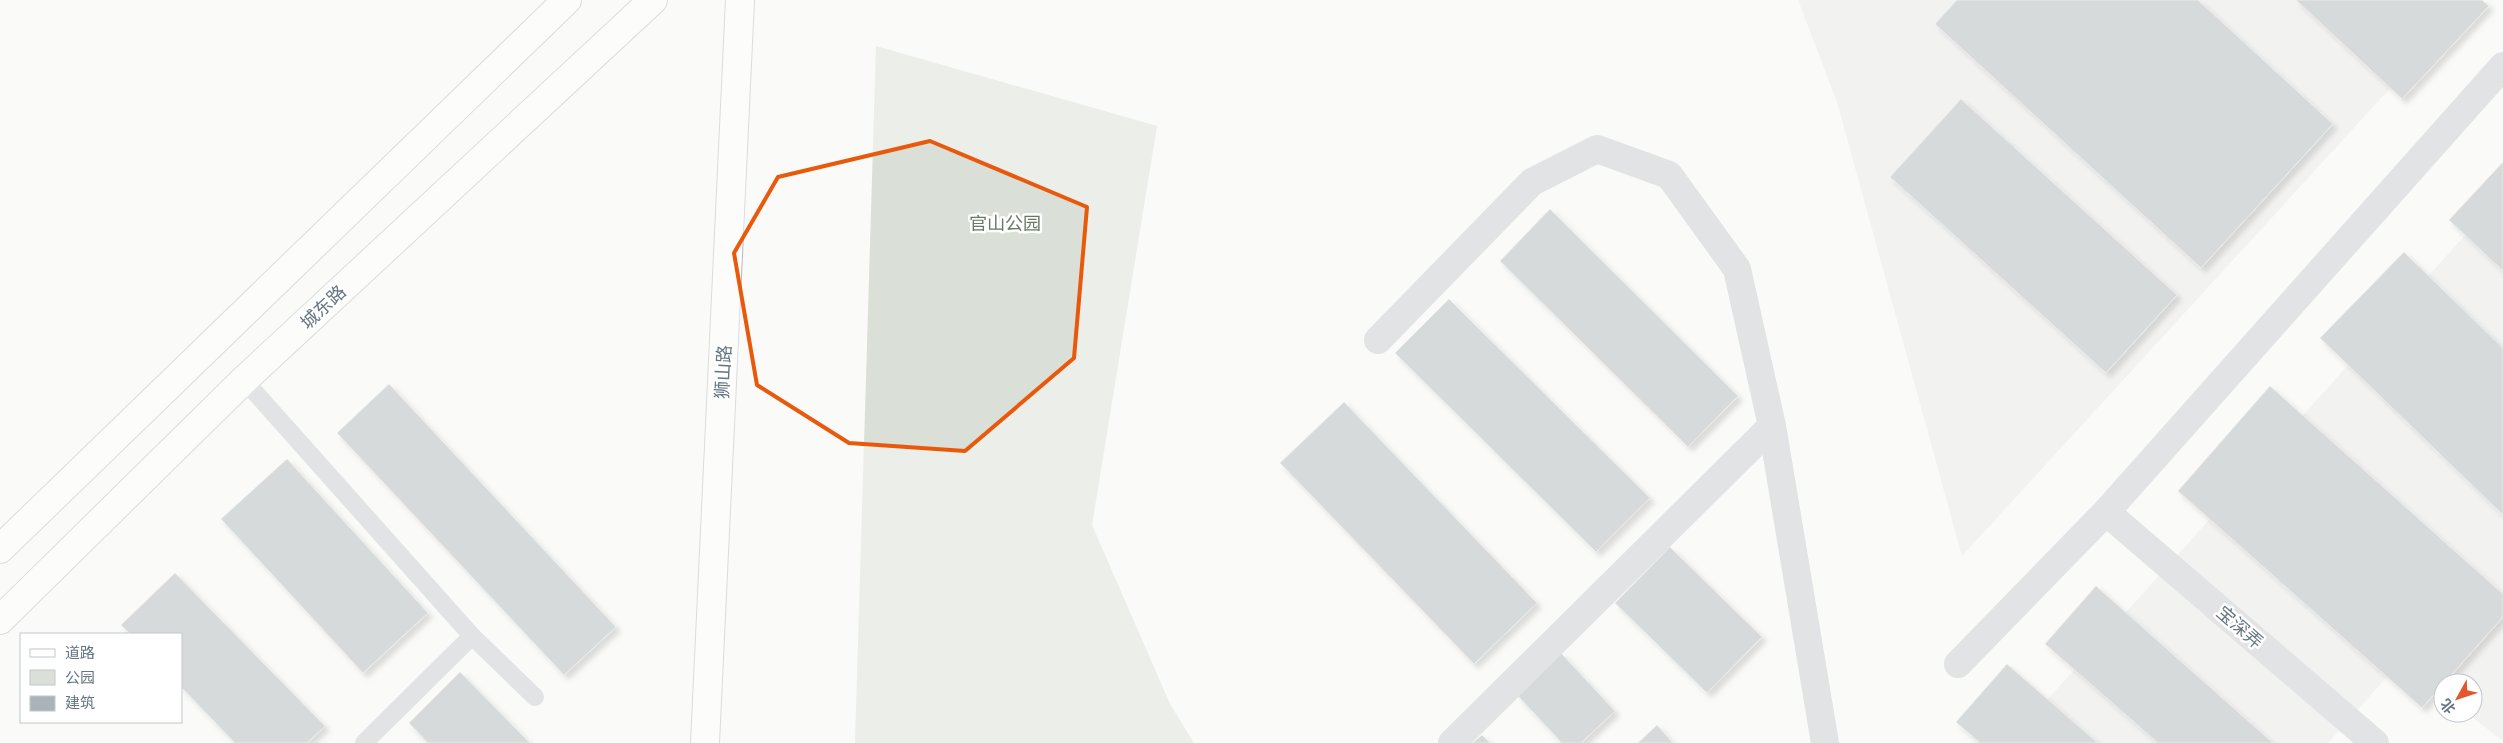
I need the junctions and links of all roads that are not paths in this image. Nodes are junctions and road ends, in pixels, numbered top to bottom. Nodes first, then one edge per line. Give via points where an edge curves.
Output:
1 (567, 0) edge
2 (652, 0) edge
3 (740, 0) edge
4 (2503, 66) edge
5 (1378, 340) dead end
6 (244, 380) junction
7 (1772, 426) junction
8 (2106, 512) junction
9 (0, 549) edge
10 (0, 620) edge
11 (472, 636) junction
12 (1958, 664) dead end
13 (535, 697) dead end
14 (364, 743) edge
15 (706, 743) edge
16 (1452, 743) edge
17 (1825, 743) edge
18 (2375, 743) edge

1 - 9 street
2 - 6 street, 城东路
3 - 15 street, 狮山路
4 - 8 street
5 - 7 street via 1532,182 1597,149 1669,175 1737,269
6 - 10 street, 城东路
6 - 11 lane
7 - 16 street
7 - 17 street
8 - 12 street
8 - 18 street, 宝深弄
11 - 13 lane
11 - 14 lane

